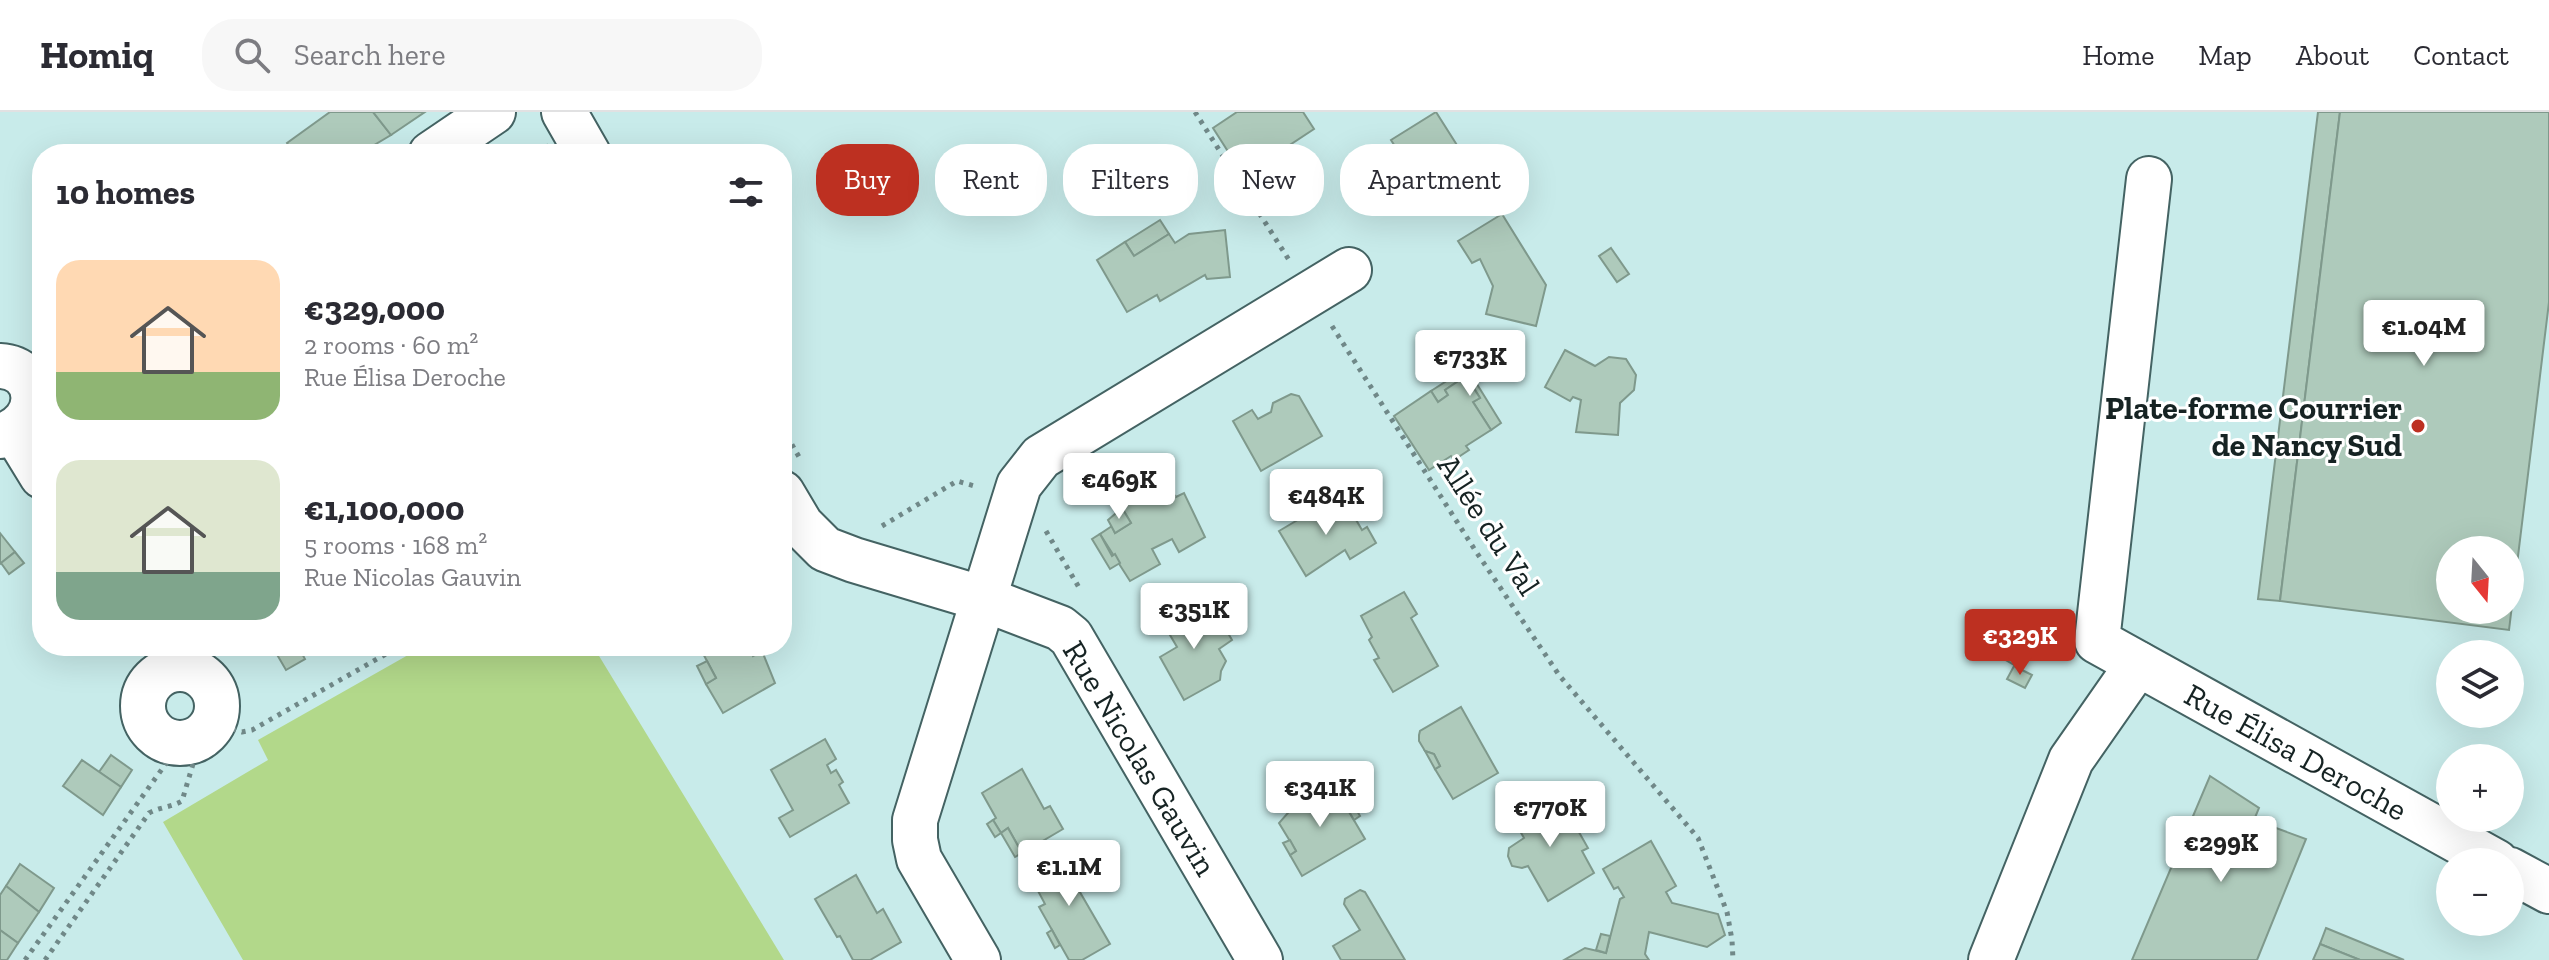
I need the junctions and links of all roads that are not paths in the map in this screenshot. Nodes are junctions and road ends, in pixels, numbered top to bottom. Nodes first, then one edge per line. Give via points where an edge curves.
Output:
1 (493, 112) edge
2 (564, 112) edge
3 (446, 144) edge
4 (582, 144) edge
5 (2149, 179) dead end
6 (1349, 270) dead end
7 (23, 373) edge
8 (32, 394) edge
9 (32, 409) edge
10 (8, 434) edge
11 (32, 464) edge
12 (792, 510) edge
13 (984, 599) junction
14 (153, 660) edge
15 (2138, 664) junction
16 (2471, 848) edge
17 (2524, 878) edge
18 (2549, 891) edge
19 (978, 960) edge
20 (1260, 960) edge
21 (1991, 960) edge

1 - 3 street
2 - 4 street
5 - 15 street, Rue Élisa Deroche via 2097,641
6 - 13 street via 1041,457 1014,497
7 - 8 street
9 - 10 street via 27,421
10 - 11 street
12 - 13 street, Rue Nicolas Gauvin via 825,549
13 - 19 street via 915,820 919,859
13 - 20 street, Rue Nicolas Gauvin via 1071,637
14 - 14 street via 144,716 157,736 198,735 217,700 213,688 185,669
15 - 16 street, Rue Élisa Deroche
15 - 21 street via 2071,760
17 - 18 street

